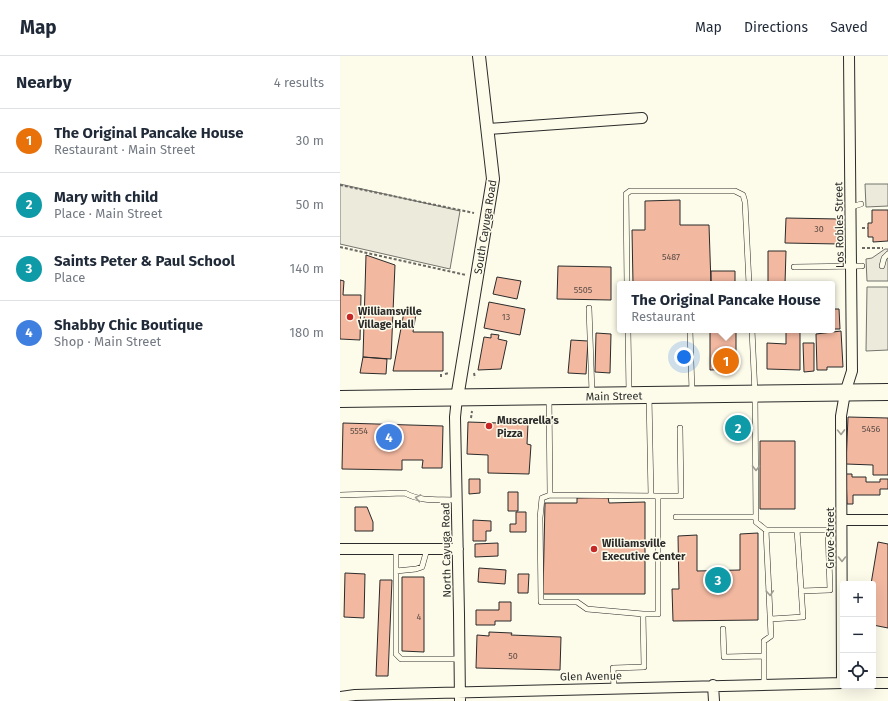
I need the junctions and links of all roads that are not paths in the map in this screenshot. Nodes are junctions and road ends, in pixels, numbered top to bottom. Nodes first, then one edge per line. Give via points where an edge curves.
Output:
1 (479, 56) edge
2 (849, 56) edge
3 (642, 118) dead end
4 (488, 129) junction
5 (861, 204) dead end
6 (851, 207) junction
7 (888, 254) edge
8 (857, 266) junction
9 (882, 266) dead end
10 (794, 267) dead end
11 (627, 281) edge
12 (749, 281) edge
13 (589, 308) dead end
14 (628, 333) edge
15 (690, 333) edge
16 (752, 333) edge
17 (888, 392) edge
18 (845, 393) junction
19 (755, 394) junction
20 (630, 395) junction
21 (649, 395) junction
22 (692, 395) junction
23 (549, 396) junction
24 (592, 396) junction
25 (457, 398) junction
26 (340, 399) edge
27 (680, 428) dead end
28 (340, 495) edge
29 (550, 495) junction
30 (651, 496) junction
31 (658, 496) junction
32 (457, 500) junction
33 (676, 517) dead end
34 (756, 518) junction
35 (842, 520) junction
36 (888, 520) edge
37 (766, 530) junction
38 (797, 530) junction
39 (340, 549) edge
40 (396, 549) junction
41 (427, 549) junction
42 (458, 549) junction
43 (396, 572) junction
44 (801, 591) junction
45 (643, 614) junction
46 (771, 619) junction
47 (723, 629) dead end
48 (843, 653) edge
49 (764, 656) junction
50 (460, 659) junction
51 (840, 683) edge
52 (876, 683) edge
53 (888, 683) edge
54 (714, 685) junction
55 (764, 685) junction
56 (614, 688) junction
57 (459, 697) edge
58 (340, 698) edge
59 (714, 701) edge

1 - 4 street, South Cayuga Road
2 - 6 street, Los Robles Street
3 - 4 street
4 - 25 street, South Cayuga Road via 493,179
5 - 6 lane
6 - 8 street, Los Robles Street
7 - 9 lane
8 - 10 lane
8 - 18 street, Los Robles Street via 852,371
11 - 12 lane via 626,194 630,190 735,191 743,195
13 - 24 lane
14 - 20 lane
15 - 22 lane
16 - 19 lane
17 - 18 main road, Main Street
18 - 19 main road, Main Street
18 -> 35 street, Grove Street via 841,416
19 - 22 main road, Main Street
19 -> 34 lane
20 - 21 main road, Main Street
20 - 24 main road, Main Street
21 - 22 main road, Main Street
21 - 30 lane
23 - 24 main road, Main Street
23 - 25 main road, Main Street
23 - 29 lane
25 - 26 main road, Main Street
25 - 32 street, North Cayuga Road
27 - 31 lane via 680,496
32 -> 28 lane via 413,498 404,493
29 - 30 lane
29 - 45 lane via 542,498 540,518 541,602 577,602 587,608
30 - 31 lane
31 - 45 lane via 658,614
32 - 42 street, North Cayuga Road
33 - 34 lane
34 - 37 lane via 756,522
35 - 36 street
35 -> 48 street, Grove Street
37 - 38 lane
37 -> 46 lane
38 - 44 lane
38 - 44 lane via 828,530 830,590
39 - 40 street
40 - 41 street
40 - 43 lane
41 - 42 street
41 - 43 lane via 422,567
42 - 50 street, North Cayuga Road
43 - 50 lane via 396,654 401,659
44 - 46 lane via 803,617
45 - 56 lane via 644,667 613,668
46 - 49 lane via 771,636 764,641
47 - 49 lane via 724,657
49 - 55 lane
50 - 57 street, North Cayuga Road
51 - 55 street, Glen Avenue
52 - 53 street
54 - 55 street, Glen Avenue
54 - 56 street, Glen Avenue
54 - 59 street
56 - 57 street, Glen Avenue
57 - 58 street, Glen Avenue via 363,694

